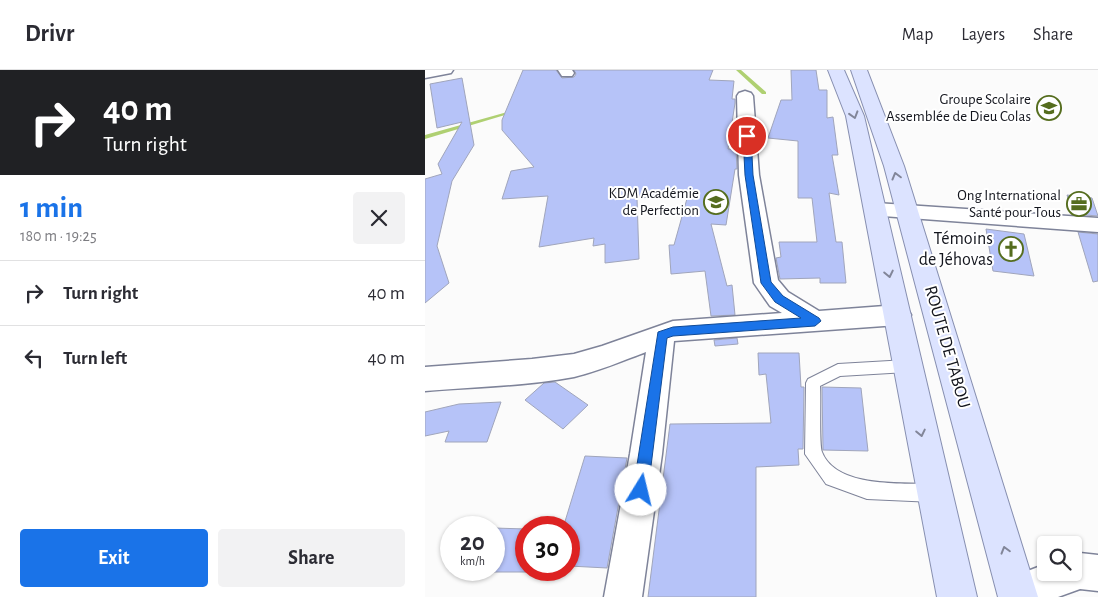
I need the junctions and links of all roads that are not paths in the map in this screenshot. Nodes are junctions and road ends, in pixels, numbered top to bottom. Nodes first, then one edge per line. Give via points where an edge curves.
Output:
1 (446, 70) edge
2 (836, 70) edge
3 (859, 70) edge
4 (425, 74) edge
5 (745, 96) dead end
6 (876, 210) junction
7 (906, 213) junction
8 (1098, 225) edge
9 (898, 315) junction
10 (815, 321) junction
11 (662, 335) junction
12 (907, 366) junction
13 (425, 379) edge
14 (934, 493) junction
15 (1098, 572) edge
16 (1017, 595) edge
17 (623, 597) edge
18 (957, 597) edge

1 - 4 street
2 -> 6 main road, ROUTE DE TABOU via 855,116
7 -> 3 main road, ROUTE DE TABOU via 894,166
5 - 10 street via 749,175 766,283 779,299
6 - 7 street
6 -> 9 main road, ROUTE DE TABOU
7 - 8 street
16 -> 7 main road, ROUTE DE TABOU
9 - 10 street
9 - 12 main road, ROUTE DE TABOU
10 - 11 street via 673,331
11 - 13 street via 604,358 574,365
11 - 17 street
12 -> 14 main road, ROUTE DE TABOU
12 - 14 lane via 838,370 813,382 813,454 832,478 867,490
14 - 18 main road, ROUTE DE TABOU
15 - 16 street via 1080,571

